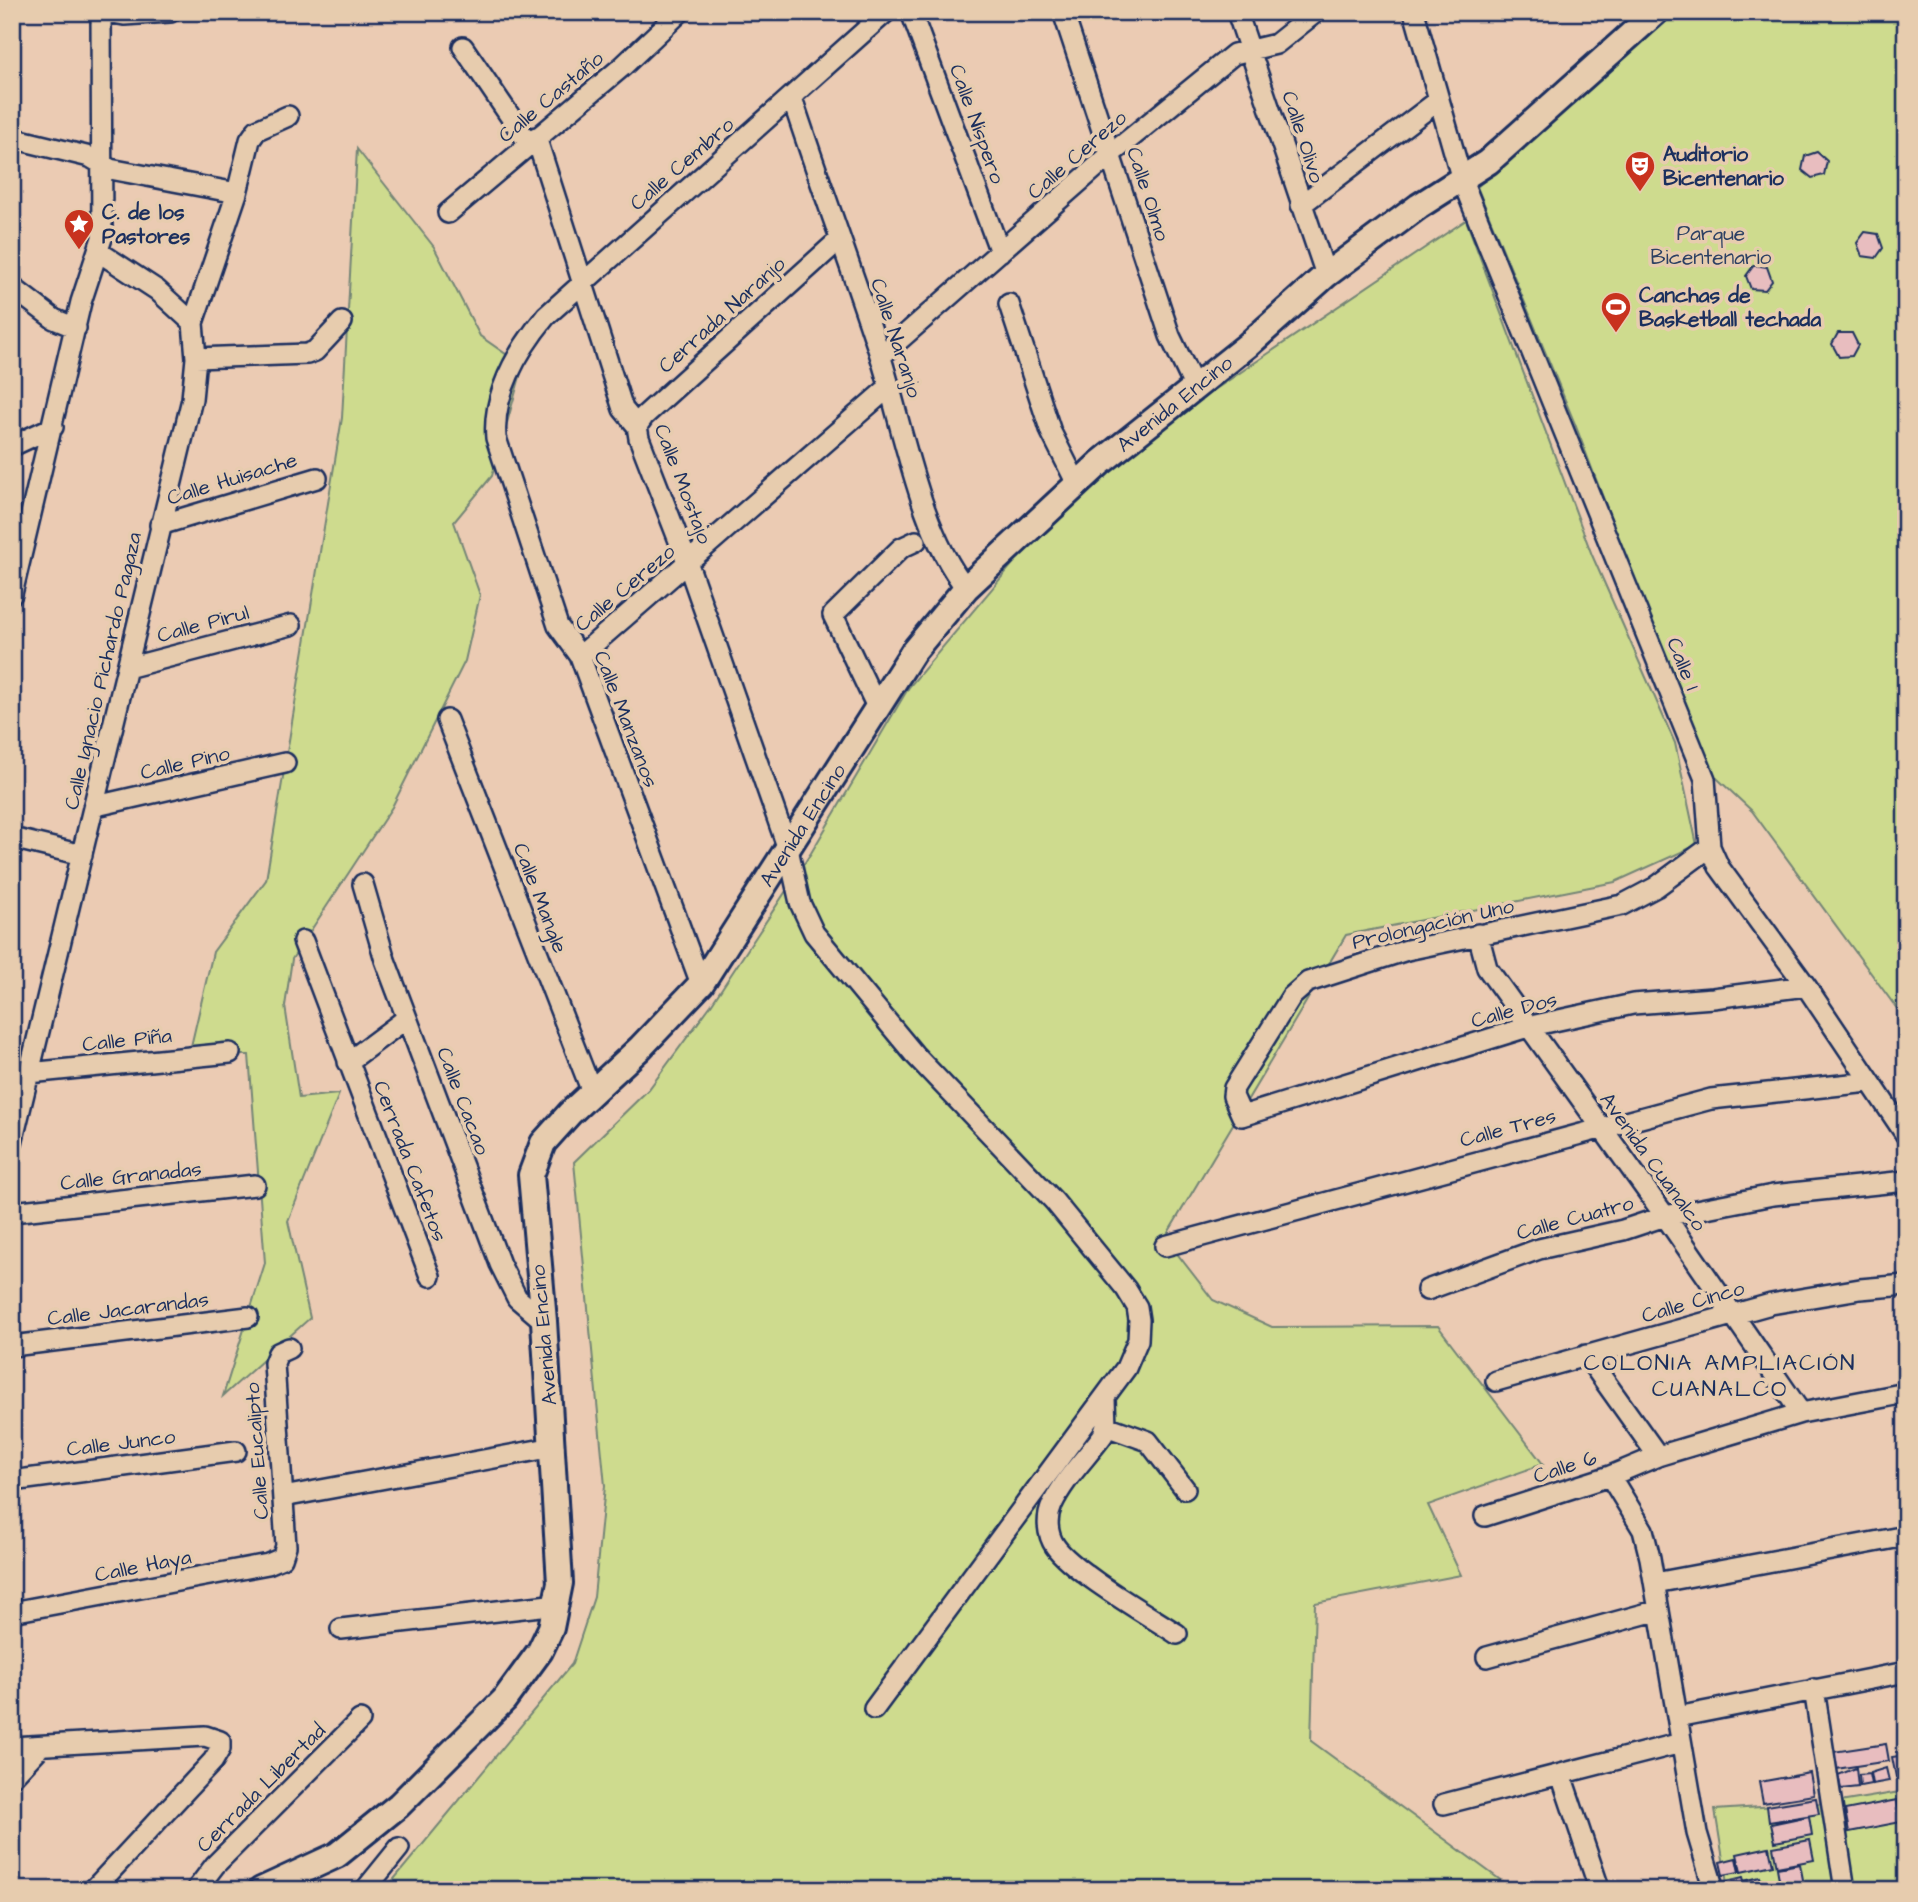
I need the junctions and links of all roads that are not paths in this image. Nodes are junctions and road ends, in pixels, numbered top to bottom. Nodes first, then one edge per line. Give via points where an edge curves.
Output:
1 (101, 12) edge
2 (107, 12) edge
3 (170, 12) edge
4 (680, 12) edge
5 (886, 12) edge
6 (911, 12) edge
7 (1063, 12) edge
8 (1237, 12) edge
9 (1316, 12) edge
10 (1415, 12) edge
11 (1656, 12) edge
12 (463, 47) dead end
13 (1250, 49) junction
14 (792, 98) junction
15 (1439, 100) junction
16 (288, 116) dead end
17 (12, 138) edge
18 (533, 141) junction
19 (1111, 154) junction
20 (103, 164) junction
21 (1461, 180) junction
22 (237, 193) junction
23 (1301, 205) junction
24 (448, 213) dead end
25 (839, 240) junction
26 (99, 252) junction
27 (1000, 252) junction
28 (1326, 275) junction
29 (582, 281) junction
30 (12, 287) edge
31 (20, 303) edge
32 (1009, 304) dead end
33 (342, 322) dead end
34 (193, 323) junction
35 (76, 328) junction
36 (881, 356) junction
37 (196, 358) junction
38 (516, 359) joint
39 (889, 387) junction
40 (1195, 387) junction
41 (638, 426) junction
42 (53, 427) junction
43 (12, 446) edge
44 (317, 478) dead end
45 (1076, 482) junction
46 (160, 525) junction
47 (916, 541) dead end
48 (688, 564) junction
49 (13, 586) edge
50 (966, 588) junction
51 (290, 625) dead end
52 (580, 656) junction
53 (127, 668) junction
54 (877, 707) junction
55 (447, 720) dead end
56 (285, 763) dead end
57 (96, 806) junction
58 (12, 838) edge
59 (1710, 847) junction
60 (788, 849) junction
61 (82, 855) junction
62 (363, 884) dead end
63 (1478, 934) junction
64 (303, 941) dead end
65 (701, 984) junction
66 (1806, 986) junction
67 (407, 1018) junction
68 (1531, 1026) junction
69 (230, 1053) dead end
70 (348, 1062) junction
71 (29, 1073) junction
72 (1869, 1082) junction
73 (592, 1092) junction
74 (1242, 1116) joint
75 (1598, 1126) junction
76 (1906, 1135) edge
77 (12, 1143) edge
78 (1906, 1181) edge
79 (255, 1185) dead end
80 (12, 1212) edge
81 (1665, 1216) junction
82 (1165, 1246) dead end
83 (430, 1276) dead end
84 (1906, 1285) edge
85 (1427, 1290) dead end
86 (1732, 1315) junction
87 (248, 1317) dead end
88 (544, 1321) junction
89 (12, 1346) edge
90 (289, 1348) dead end
91 (1586, 1355) junction
92 (1496, 1381) dead end
93 (1906, 1393) edge
94 (1105, 1399) junction
95 (1801, 1413) junction
96 (1106, 1426) junction
97 (554, 1447) junction
98 (236, 1451) dead end
99 (1658, 1456) junction
100 (1610, 1476) junction
101 (12, 1480) edge
102 (1185, 1489) dead end
103 (283, 1497) junction
104 (1485, 1516) dead end
105 (1906, 1536) edge
106 (282, 1558) joint
107 (1655, 1583) junction
108 (558, 1604) junction
109 (1659, 1610) junction
110 (12, 1612) edge
111 (341, 1629) dead end
112 (1177, 1634) dead end
113 (1487, 1657) dead end
114 (1906, 1672) edge
115 (1814, 1689) junction
116 (874, 1709) dead end
117 (1677, 1717) junction
118 (360, 1720) dead end
119 (1681, 1743) junction
120 (12, 1746) edge
121 (41, 1746) junction
122 (1561, 1775) junction
123 (12, 1777) edge
124 (1444, 1804) dead end
125 (399, 1848) dead end
126 (1597, 1882) dead end
127 (93, 1890) edge
128 (196, 1890) edge
129 (261, 1890) edge
130 (365, 1890) edge
131 (1714, 1890) edge
132 (1845, 1890) edge

1 - 20 street
2 - 3 street
4 - 18 street, Calle Castaño
5 - 14 street, Calle Cembro
6 - 27 street, Calle Níspero
7 - 19 street, Calle Olmo
8 - 13 street, Calle Olivo
9 - 13 street, Calle Cerezo via 1276,44
10 - 15 street, Calle 1
11 - 21 main road, Avenida Encino via 1488,162
12 - 18 street, Calle Mostajo
13 - 19 street, Calle Cerezo via 1234,54
13 - 23 street, Calle Olivo
14 - 25 street, Calle Naranjo
14 - 29 street, Calle Cembro
15 - 21 street, Calle 1
15 - 23 street
16 - 22 street via 252,135
17 - 20 street
18 - 24 street, Calle Castaño
18 - 29 street, Calle Mostajo
19 - 27 street, Calle Cerezo
19 - 40 street, Calle Olmo via 1170,336
20 - 22 street
20 - 26 street
21 - 28 main road, Avenida Encino
21 - 59 street, Calle 1 via 1701,768 1707,789
22 - 34 street
23 - 28 street, Calle Olivo
25 - 36 street, Calle Naranjo
25 - 41 street, Cerrada Naranjo
26 - 34 street via 157,290
26 - 35 street
27 - 36 street, Calle Cerezo
28 - 40 main road, Avenida Encino
29 - 38 street, Calle Cembro via 546,316
29 - 41 street, Calle Mostajo via 622,409
30 - 31 street
31 - 35 street
32 - 45 street via 1051,432
33 - 37 street via 307,354
34 - 37 street, Calle Ignacio Pichardo Pagaza
35 - 42 street
36 - 39 street, Calle Naranjo
37 - 46 street, Calle Ignacio Pichardo Pagaza via 192,399
38 - 52 street, Calle Manzanos via 495,426 558,626
39 - 48 street, Calle Cerezo
39 - 50 street, Calle Naranjo via 939,545
40 - 45 main road, Avenida Encino
41 - 48 street, Calle Mostajo
42 - 43 street
42 - 49 street
44 - 46 street, Calle Huisache
45 - 50 main road, Avenida Encino
46 - 53 street, Calle Ignacio Pichardo Pagaza
47 - 54 street via 901,548 833,615
48 - 52 street, Calle Cerezo
48 - 60 street, Calle Mostajo
50 - 54 main road, Avenida Encino via 913,652
51 - 53 street, Calle Pirul
52 - 65 street, Calle Manzanos
53 - 57 street, Calle Ignacio Pichardo Pagaza
54 - 60 main road, Avenida Encino
55 - 73 street, Calle Mangle
56 - 57 street, Calle Pino
57 - 61 street, Calle Ignacio Pichardo Pagaza
58 - 61 street
59 - 63 street, Prolongación Uno via 1656,887 1622,905
59 - 66 street, Calle 1 via 1719,867
60 - 65 main road, Avenida Encino
60 - 94 street, Calle Mostajo via 800,903 829,955 940,1084 1054,1201 1137,1307 1138,1340
61 - 71 street, Calle Ignacio Pichardo Pagaza
62 - 67 street, Calle Cacao
63 - 68 street, Avenida Cuanalco via 1487,968
63 - 74 street, Prolongación Uno via 1327,974 1299,988 1234,1088
64 - 70 street, Cerrada Cafetos
65 - 73 main road, Avenida Encino
66 - 68 street, Calle Dos via 1633,1004
66 - 72 street, Calle 1
67 - 70 street, Cerrada Cafetos
67 - 88 street, Calle Cacao via 500,1264 517,1298
68 - 74 street, Calle Dos
68 - 75 street, Avenida Cuanalco
69 - 71 street, Calle Piña
70 - 83 street, Cerrada Cafetos
71 - 77 street, Calle Ignacio Pichardo Pagaza
72 - 75 street, Calle Tres via 1711,1099
72 - 76 street, Calle 1
73 - 88 main road, Avenida Encino via 543,1143 531,1175
75 - 81 street, Avenida Cuanalco
75 - 82 street, Calle Tres
78 - 81 street, Calle Cuatro via 1773,1195
79 - 80 street, Calle Granadas
81 - 85 street, Calle Cuatro via 1539,1249
81 - 86 street, Avenida Cuanalco
84 - 86 street, Calle Cinco via 1784,1302
86 - 91 street, Calle Cinco
86 - 95 street, Avenida Cuanalco
87 - 89 street, Calle Jacarandas
88 - 97 main road, Avenida Encino
90 - 103 street, Calle Eucalipto via 278,1353 274,1363
91 - 92 street, Calle Cinco
91 - 99 street
93 - 95 street, Calle 6
94 - 96 street
94 - 116 street, Calle Mostajo
95 - 99 street, Calle 6
96 - 102 street via 1147,1441
96 - 112 street via 1052,1505 1049,1535 1070,1562
97 - 103 street
97 - 108 main road, Avenida Encino
98 - 101 street, Calle Junco
99 - 100 street, Calle 6
100 - 104 street, Calle 6
100 - 107 street via 1643,1530
103 - 106 street, Calle Eucalipto via 286,1546
105 - 107 street
106 - 110 street, Calle Haya
107 - 109 street
108 - 111 street
108 - 129 main road, Avenida Encino via 540,1651 504,1700 399,1805 337,1855
109 - 113 street
109 - 117 street
114 - 115 street
115 - 117 street
115 - 132 street
117 - 119 street
118 - 128 street, Cerrada Libertad
119 - 122 street
119 - 131 street via 1697,1833
120 - 121 street
121 - 123 street
121 - 127 street via 205,1736 220,1741 213,1761
122 - 124 street
122 - 126 street
125 - 130 street

